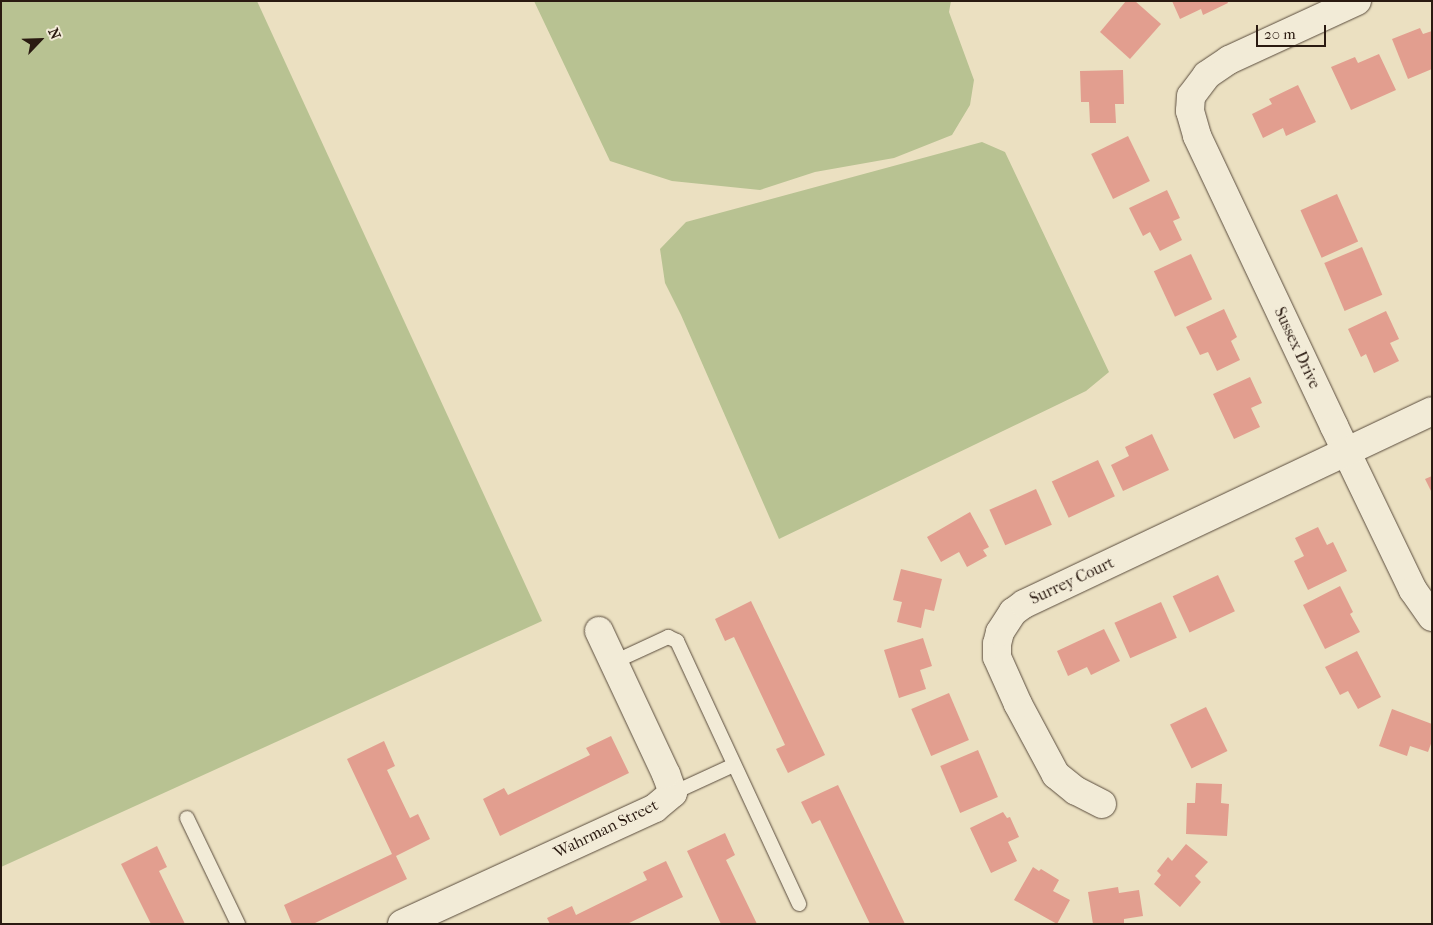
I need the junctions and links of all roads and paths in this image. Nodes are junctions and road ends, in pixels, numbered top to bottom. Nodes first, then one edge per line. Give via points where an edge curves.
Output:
1 (1358, 1) edge
2 (1432, 411) edge
3 (1346, 451) junction
4 (1432, 617) edge
5 (599, 631) dead end
6 (614, 662) junction
7 (734, 765) junction
8 (673, 793) junction
9 (1102, 804) dead end
10 (187, 818) dead end
11 (799, 904) dead end
12 (452, 913) edge
13 (238, 924) edge
14 (402, 924) edge

1 - 3 street, Sussex Drive via 1229,60 1207,75 1191,96 1190,111 1197,136
2 - 3 street, Surrey Court
3 - 4 street, Sussex Drive via 1413,590
3 - 9 street, Surrey Court via 1024,604 1005,623 997,644 997,657 1048,763 1056,775 1076,791
5 - 6 street, Wahrman Street
6 - 7 lane via 668,637 677,641
6 - 8 street, Wahrman Street
7 - 8 lane
7 - 11 lane
8 - 12 street, Wahrman Street via 655,808
10 - 13 lane
12 - 14 street, Wahrman Street

